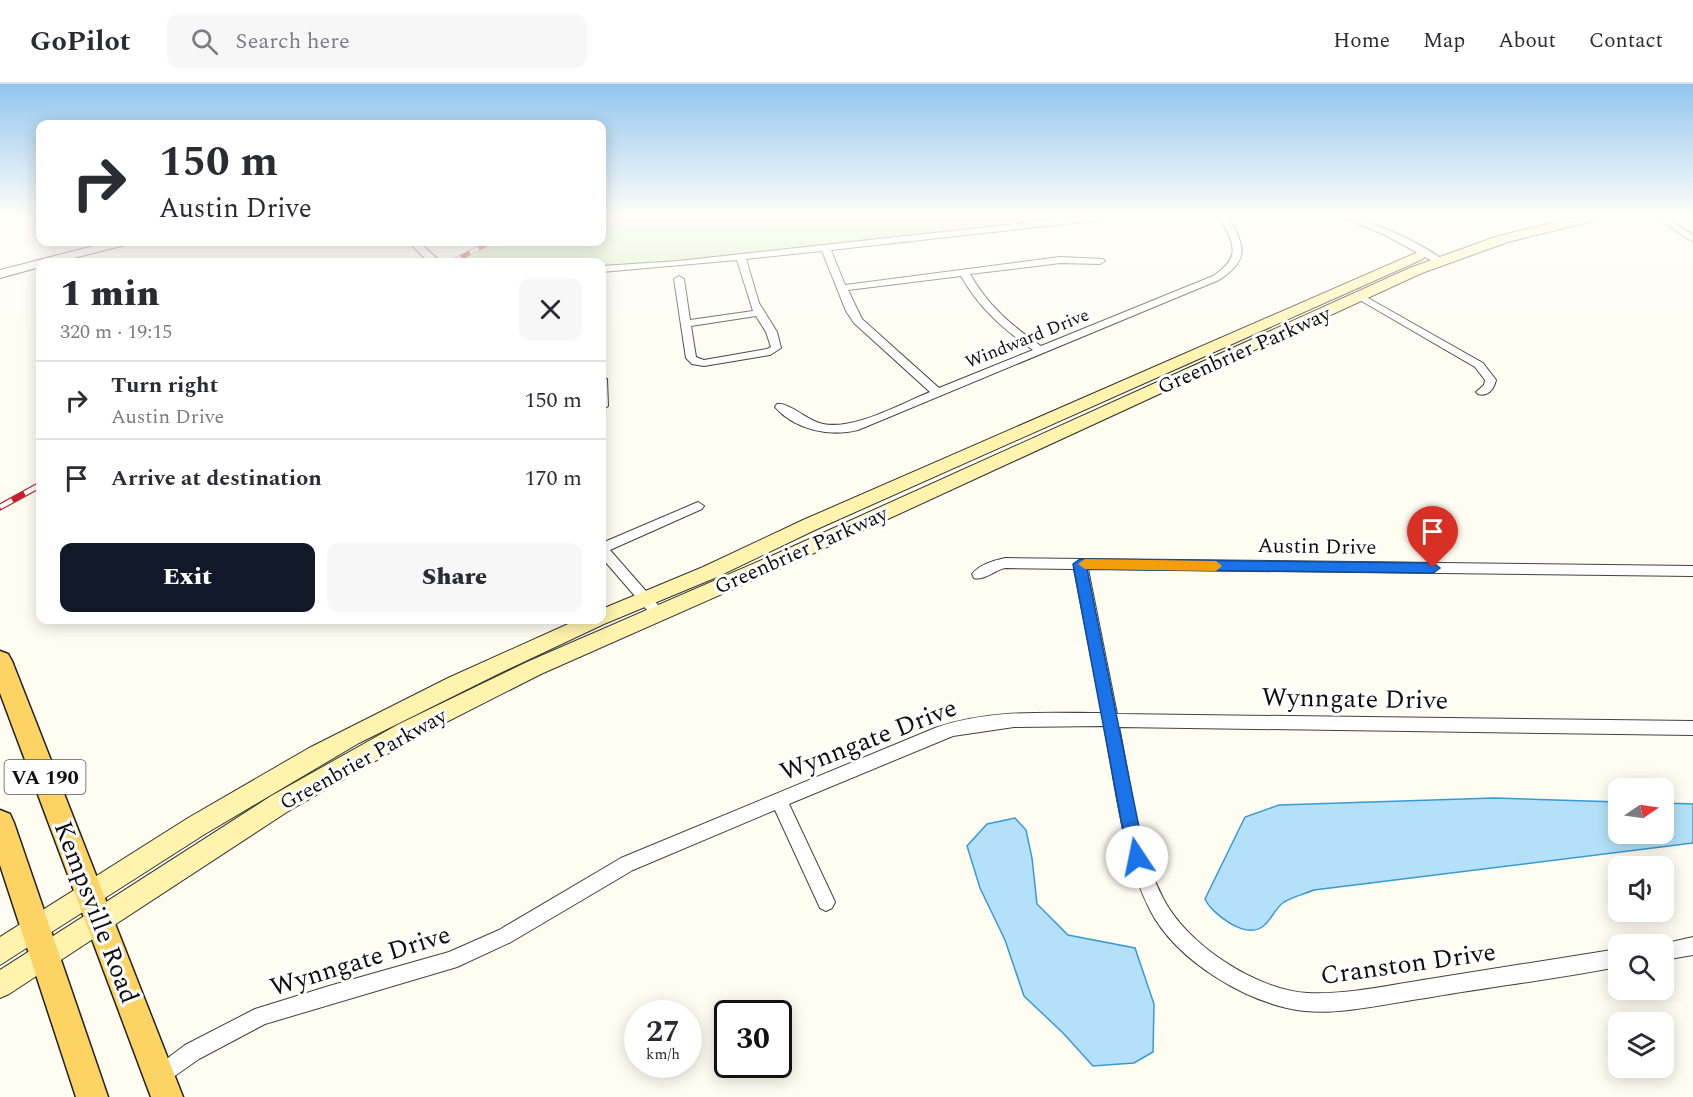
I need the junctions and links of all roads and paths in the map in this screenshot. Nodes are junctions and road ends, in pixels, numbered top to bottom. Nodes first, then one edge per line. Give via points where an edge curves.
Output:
1 (36, 264) edge
2 (669, 264) edge
3 (743, 264) edge
4 (833, 264) edge
5 (1025, 264) edge
6 (1232, 264) edge
7 (1415, 264) edge
8 (1419, 264) edge
9 (606, 269) edge
10 (963, 272) junction
11 (0, 274) edge
12 (680, 279) dead end
13 (842, 288) junction
14 (1361, 297) junction
15 (759, 313) junction
16 (687, 324) junction
17 (1040, 350) junction
18 (937, 392) junction
19 (1482, 392) dead end
20 (781, 407) dead end
21 (698, 506) dead end
22 (606, 547) edge
23 (606, 554) edge
24 (1080, 564) junction
25 (1693, 571) edge
26 (979, 574) dead end
27 (653, 607) junction
28 (606, 616) edge
29 (587, 624) edge
30 (0, 660) edge
31 (1111, 720) junction
32 (1693, 728) edge
33 (779, 800) junction
34 (0, 823) edge
35 (826, 902) dead end
36 (95, 907) junction
37 (41, 942) junction
38 (1693, 946) edge
39 (1674, 949) edge
40 (0, 952) edge
41 (1608, 960) edge
42 (0, 985) edge
43 (163, 1087) edge
44 (92, 1097) edge

1 - 11 street
2 - 9 street
3 - 15 street
4 - 13 street
5 - 10 street
6 - 17 street, Windward Drive via 1224,273
7 - 27 main road, Greenbrier Parkway via 896,486
8 - 14 main road, Greenbrier Parkway
10 - 13 street
10 - 17 street via 981,303
12 - 16 street
13 - 18 street via 858,321
14 - 19 street via 1479,366 1491,380
14 - 27 main road, Greenbrier Parkway
15 - 16 street
15 - 16 street via 772,331 776,348 704,363 691,358
17 - 18 street, Windward Drive
18 - 20 street, Windward Drive via 844,429 813,427
21 - 22 street
23 - 27 street
24 - 25 street, Austin Drive
24 - 26 street, Austin Drive via 1005,563
24 - 31 street, Cranston Drive
27 - 28 main road, Greenbrier Parkway
27 - 36 main road, Greenbrier Parkway via 407,731
29 - 36 main road, Greenbrier Parkway via 317,755
30 - 36 main road, Kempsville Road / VA 190
31 - 32 street, Wynngate Drive
31 - 33 street, Wynngate Drive via 1008,719 970,725 940,733
31 - 41 street, Cranston Drive via 1137,857 1157,906 1201,956 1245,984 1294,1000 1352,1000
33 - 35 street
33 - 43 street, Wynngate Drive via 627,864 505,936 451,962 262,1017 192,1052
34 - 37 main road, VA 190
36 - 37 main road, Greenbrier Parkway
36 - 43 main road, Kempsville Road / VA 190
37 - 40 main road
37 - 42 main road
37 - 44 main road, VA 190
38 - 39 street

